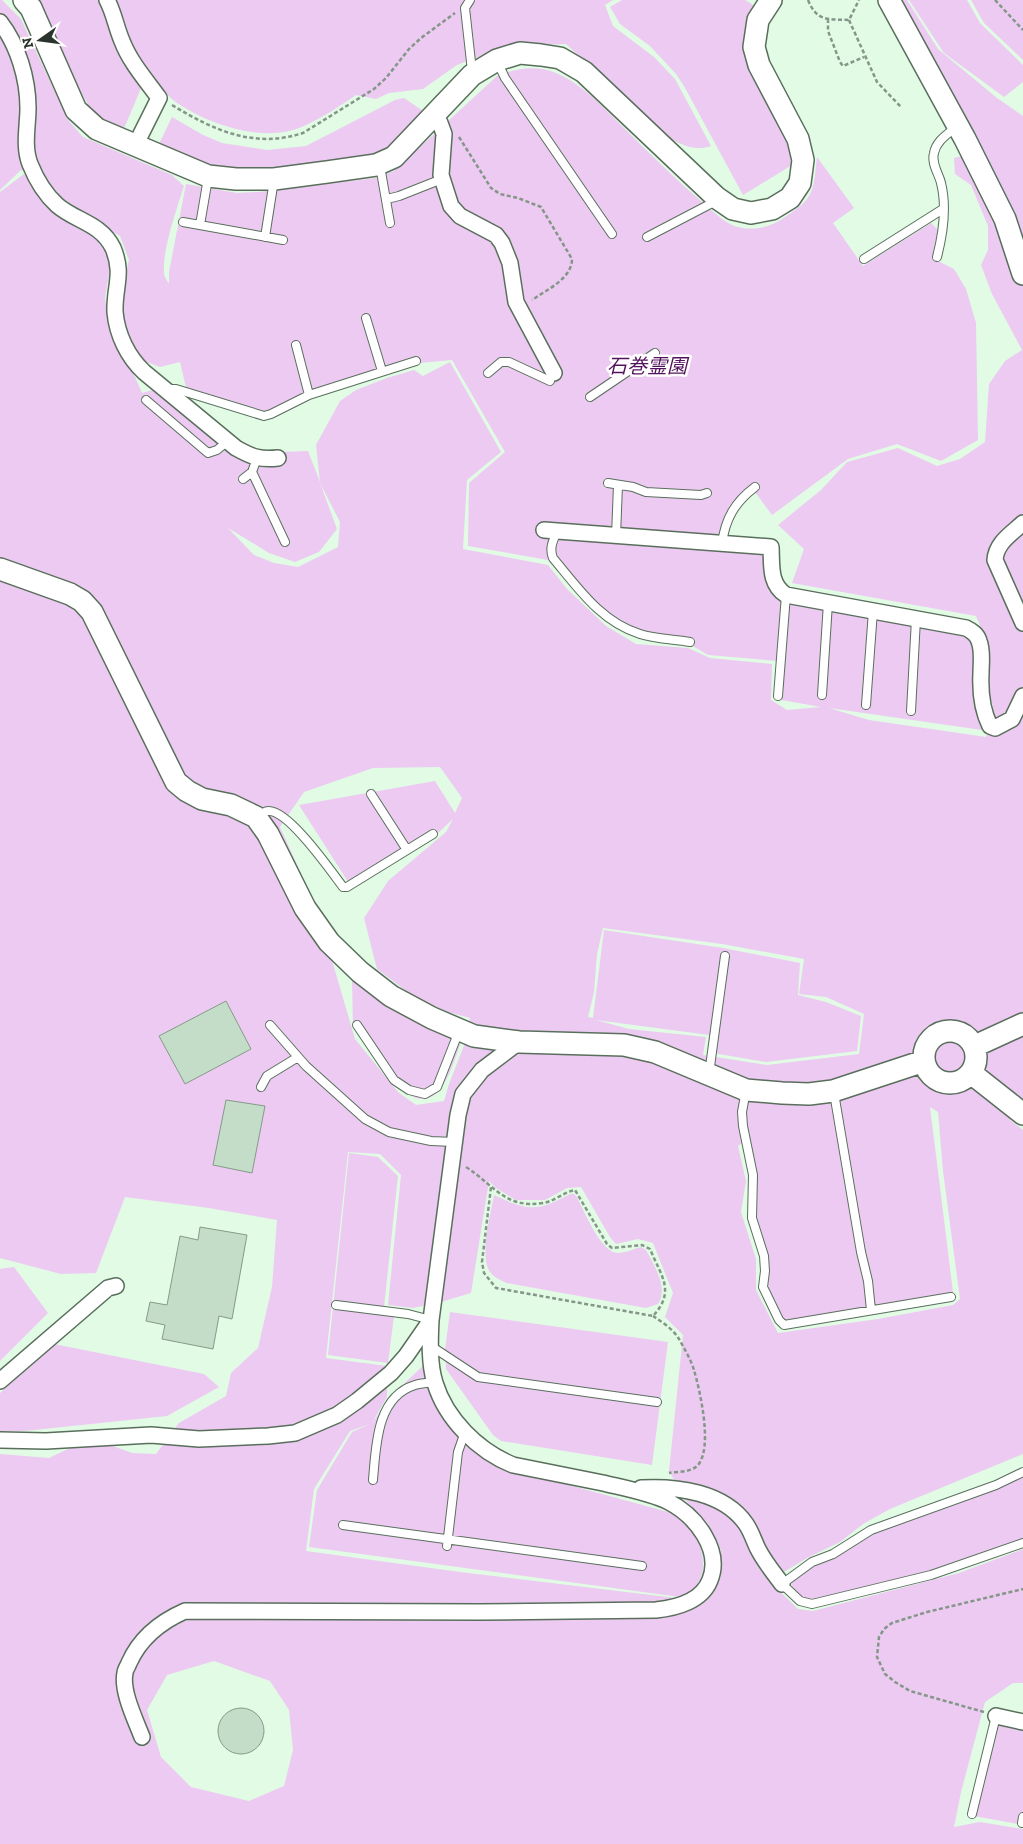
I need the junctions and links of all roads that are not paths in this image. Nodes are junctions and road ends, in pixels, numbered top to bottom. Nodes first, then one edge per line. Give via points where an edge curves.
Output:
1 (24, 0) edge
2 (108, 0) edge
3 (470, 0) edge
4 (771, 0) edge
5 (889, 0) edge
6 (0, 22) edge
7 (497, 60) junction
8 (472, 75) junction
9 (438, 123) junction
10 (958, 126) junction
11 (135, 146) junction
12 (380, 164) junction
13 (208, 176) junction
14 (274, 179) junction
15 (442, 179) junction
16 (387, 199) junction
17 (719, 200) junction
18 (943, 209) junction
19 (183, 222) dead end
20 (390, 223) dead end
21 (200, 225) junction
22 (612, 234) dead end
23 (265, 237) junction
24 (647, 237) dead end
25 (283, 240) dead end
26 (937, 257) dead end
27 (864, 259) dead end
28 (1023, 274) edge
29 (366, 318) dead end
30 (296, 345) dead end
31 (655, 353) dead end
32 (416, 361) dead end
33 (382, 371) junction
34 (488, 373) dead end
35 (552, 377) joint
36 (165, 389) junction
37 (309, 395) junction
38 (590, 397) dead end
39 (146, 400) dead end
40 (228, 441) junction
41 (257, 458) junction
42 (278, 458) dead end
43 (252, 472) junction
44 (243, 479) dead end
45 (608, 483) dead end
46 (618, 485) junction
47 (755, 487) dead end
48 (707, 493) dead end
49 (1023, 523) edge
50 (550, 531) joint
51 (616, 536) junction
52 (285, 542) dead end
53 (722, 544) junction
54 (0, 569) edge
55 (786, 595) junction
56 (828, 602) junction
57 (873, 611) junction
58 (916, 619) junction
59 (1023, 623) edge
60 (690, 642) dead end
61 (822, 695) dead end
62 (778, 696) dead end
63 (1023, 696) edge
64 (866, 705) dead end
65 (911, 711) dead end
66 (371, 794) dead end
67 (256, 817) junction
68 (433, 834) dead end
69 (407, 850) junction
70 (725, 956) dead end
71 (1023, 1024) edge
72 (270, 1025) dead end
73 (357, 1025) dead end
74 (459, 1029) junction
75 (519, 1042) junction
76 (974, 1046) junction
77 (298, 1057) junction
78 (924, 1061) junction
79 (971, 1073) junction
80 (709, 1076) junction
81 (261, 1086) dead end
82 (746, 1090) junction
83 (834, 1091) junction
84 (1023, 1114) edge
85 (454, 1142) junction
86 (116, 1286) dead end
87 (951, 1297) dead end
88 (336, 1305) dead end
89 (871, 1310) junction
90 (431, 1320) junction
91 (430, 1346) junction
92 (0, 1381) edge
93 (434, 1382) junction
94 (657, 1402) dead end
95 (465, 1432) junction
96 (0, 1440) edge
97 (1023, 1472) edge
98 (373, 1480) dead end
99 (637, 1488) junction
100 (342, 1525) dead end
101 (447, 1542) junction
102 (1023, 1543) edge
103 (642, 1566) dead end
104 (782, 1584) junction
105 (996, 1716) joint
106 (1023, 1722) edge
107 (142, 1737) dead end
108 (972, 1814) dead end

1 - 11 street via 76,110 97,130
2 - 11 street via 129,56 159,98
3 - 8 lane via 466,8
4 - 17 street via 758,20 754,47 759,65 798,139 802,160 800,183 790,198 772,209 751,213 733,209
5 - 10 street
6 - 36 street via 26,82 26,148 36,178 58,206 100,231 112,246 118,263 115,311 118,328 136,364
7 - 8 street
7 - 17 street via 520,53 540,55 560,58 584,72
7 - 22 lane via 505,78
8 - 9 street
9 - 12 street via 394,158
9 - 15 street via 444,134
10 - 18 lane via 940,140 934,154
10 - 28 street via 1005,220
11 - 13 street
12 - 14 street
12 - 16 lane
13 - 14 street
13 - 21 lane
14 - 23 lane
15 - 16 lane
15 - 35 street via 451,206 460,216 496,235 502,244 510,263 516,302
16 - 20 lane
17 - 24 lane
18 - 26 lane via 943,234
18 - 27 lane
19 - 21 lane
21 - 23 lane
23 - 25 lane
29 - 33 lane
30 - 37 lane
31 - 38 lane
32 - 33 lane
33 - 37 lane
34 - 35 lane via 501,362 509,362
36 - 37 lane via 176,389 264,416
36 - 40 street
39 - 40 lane via 208,453
40 - 41 street
41 - 42 street
41 - 43 lane
43 - 44 lane
43 - 52 lane
45 - 46 lane
46 - 48 lane via 646,492
46 - 51 lane
47 - 53 lane via 732,511 724,526
49 - 59 street via 1001,543 995,560
50 - 51 street
50 - 60 lane via 554,558 602,614 640,634
51 - 53 street
53 - 55 street via 771,548 774,580 777,589
54 - 67 street via 82,601 101,627 176,782 202,799 231,805
55 - 56 street
55 - 62 lane
56 - 57 street
56 - 61 lane
57 - 58 street
57 - 64 lane
58 - 63 street via 966,628 974,633 981,651 981,700 990,726 995,728 1012,719
58 - 65 lane
66 - 69 lane
67 - 69 lane via 268,811 278,813 291,823 347,888
67 - 74 street via 268,834 305,908 329,942 391,996
68 - 69 lane
70 - 80 lane
71 - 76 street
72 - 77 lane
73 - 74 lane via 394,1080 409,1090 426,1094 437,1087
74 - 75 street via 474,1036
75 - 80 street via 624,1045 655,1052
75 - 85 street via 482,1070 463,1094
76 - 78 street via 963,1034 947,1030 927,1044
76 - 79 street via 976,1060
77 - 81 lane via 267,1076
77 - 85 lane via 365,1119 389,1132 431,1141
78 - 79 street via 931,1074 944,1082 958,1082
78 - 83 street
79 - 84 street
80 - 82 street
82 - 83 street via 809,1094
82 - 89 lane via 742,1112 753,1175 752,1218 764,1256 763,1287 779,1320 784,1324
83 - 89 lane
85 - 90 street
86 - 92 street via 108,1288
87 - 89 lane
88 - 90 lane
90 - 91 street
90 - 96 street via 391,1373 357,1402 337,1415 295,1433 199,1439 151,1435 46,1441
91 - 93 street
91 - 94 lane via 478,1377
93 - 95 street via 450,1414
93 - 98 lane via 414,1385 392,1401 380,1423
95 - 99 street via 498,1459 513,1464
95 - 101 lane via 458,1452
97 - 104 lane via 871,1530 833,1554 812,1562
99 - 104 street via 697,1493 727,1505 748,1526 765,1561
99 - 107 street via 669,1502 698,1525 714,1557 710,1583 702,1593 674,1609 185,1611 168,1619 150,1634 135,1650 125,1674 126,1688
100 - 101 lane
101 - 103 lane
102 - 104 lane via 931,1575 812,1604 800,1601
105 - 106 street
105 - 108 lane

